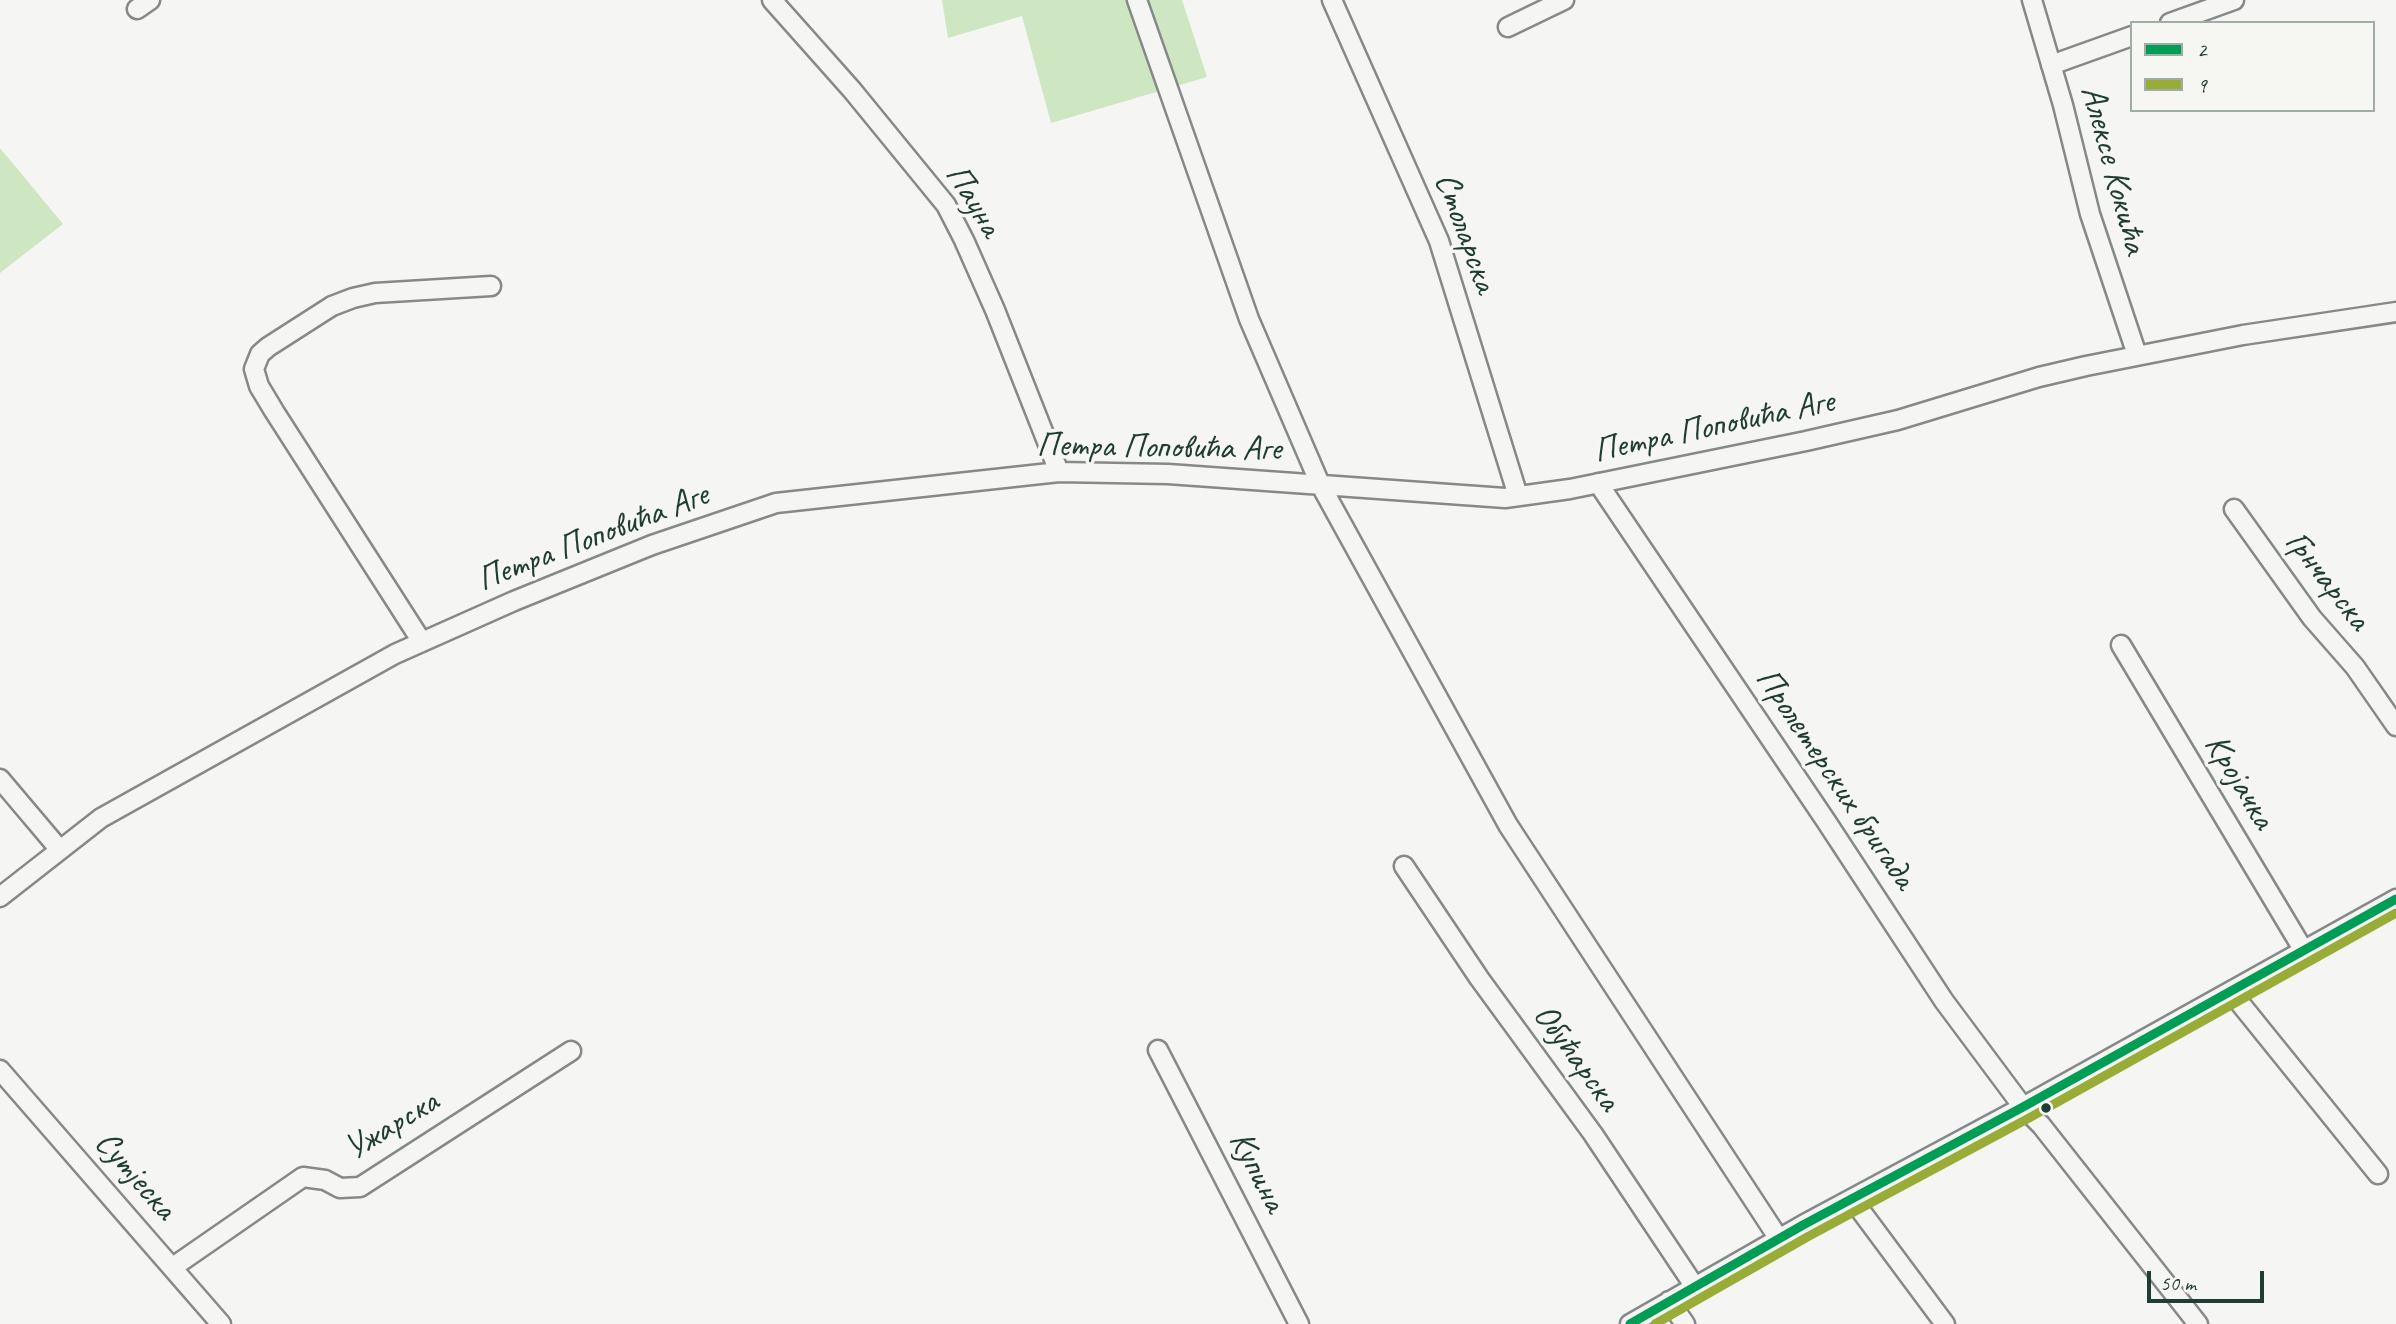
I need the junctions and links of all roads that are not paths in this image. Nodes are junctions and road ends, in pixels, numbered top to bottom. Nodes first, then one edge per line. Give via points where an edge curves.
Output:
1 (772, 0) edge
2 (1137, 0) edge
3 (1332, 0) edge
4 (1564, 0) edge
5 (2032, 0) edge
6 (2234, 0) edge
7 (2176, 21) edge
8 (1508, 27) dead end
9 (2130, 37) edge
10 (2052, 65) junction
11 (491, 286) dead end
12 (2396, 312) edge
13 (2137, 355) junction
14 (1059, 472) junction
15 (1598, 483) junction
16 (1320, 484) junction
17 (1518, 496) junction
18 (2234, 509) dead end
19 (422, 642) junction
20 (2121, 645) dead end
21 (2396, 726) edge
22 (0, 779) edge
23 (60, 850) junction
24 (1404, 866) dead end
25 (0, 897) edge
26 (2396, 899) edge
27 (2304, 951) junction
28 (2231, 992) junction
29 (1158, 1049) dead end
30 (571, 1051) dead end
31 (0, 1069) edge
32 (2023, 1107) junction
33 (2378, 1174) dead end
34 (1852, 1199) junction
35 (1779, 1239) junction
36 (173, 1267) junction
37 (1695, 1287) junction
38 (1669, 1301) junction
39 (221, 1324) edge
40 (1299, 1324) edge
41 (1630, 1324) edge
42 (1685, 1324) edge
43 (1945, 1324) edge
44 (2198, 1324) edge

1 - 14 street, Пауна via 946,205 995,310
2 - 16 street via 1250,319
3 - 17 street, Столарска via 1439,241
4 - 8 street
5 - 10 street, Алексе Кокића
6 - 7 street
9 - 10 street
10 - 13 street, Алексе Кокића via 2090,214
11 - 19 street via 353,298 268,346 256,363 256,379 274,411
12 - 13 street, Петра Поповића Аге
13 - 15 street, Петра Поповића Аге via 2039,377 1872,426
14 - 16 street, Петра Поповића Аге
14 - 19 street, Петра Поповића Аге via 776,503 652,545
15 - 17 street, Петра Поповића Аге
15 - 32 street, Пролетерских бригада via 1944,1001
16 - 17 street, Петра Поповића Аге
16 - 35 street via 1508,825
18 - 21 street, Грнчарска
19 - 23 street, Петра Поповића Аге via 101,818
20 - 27 street, Кројачка
22 - 23 street
23 - 25 street, Петра Поповића Аге
24 - 37 street, Обућарска
26 - 27 street
27 - 28 street
28 - 32 street
28 - 33 street
29 - 40 street, Купина
30 - 36 street, Ужарска via 360,1187 340,1188 303,1177
31 - 36 street, Сутјеска
32 - 34 street
32 - 44 street, Пролетерских бригада
34 - 35 street
34 - 43 street
35 - 37 street
36 - 39 street, Сутјеска
37 - 38 street
38 - 41 street
38 - 42 street

